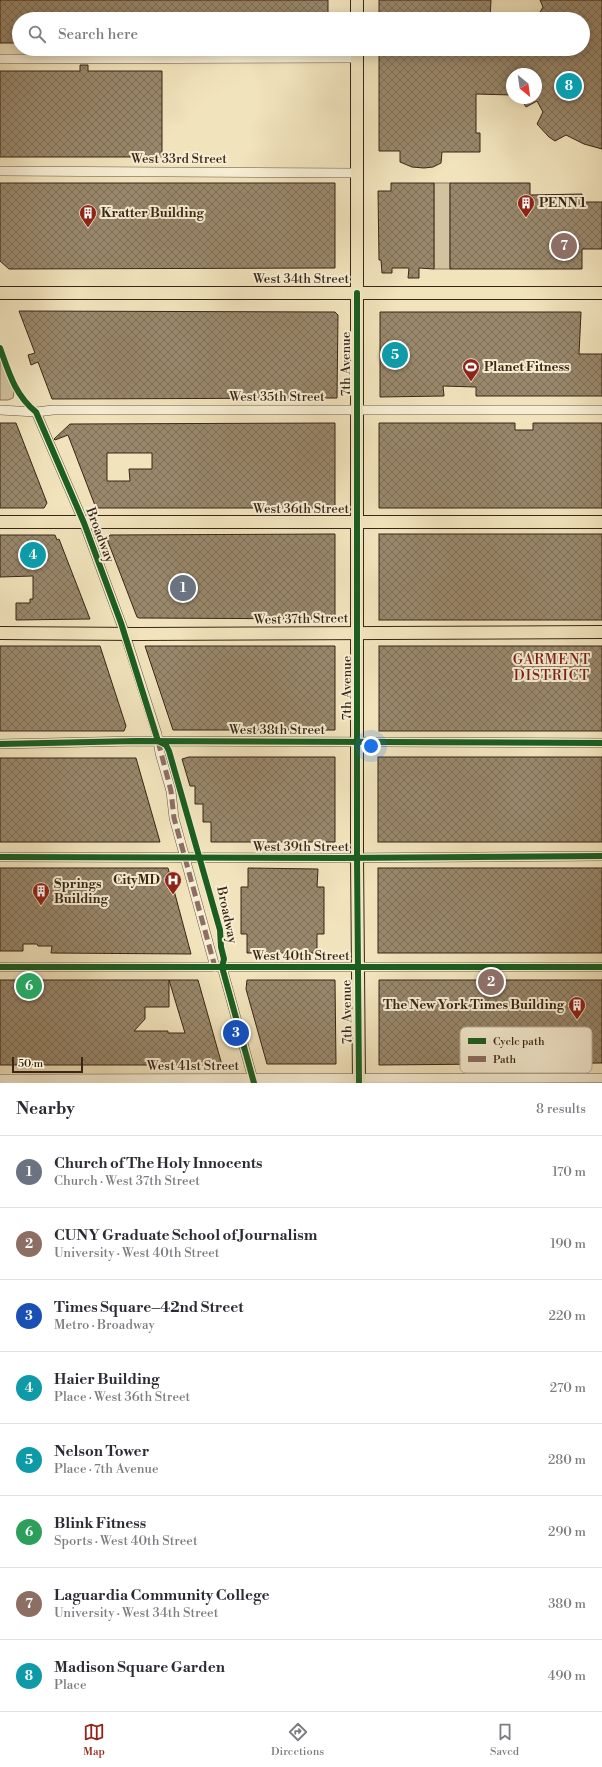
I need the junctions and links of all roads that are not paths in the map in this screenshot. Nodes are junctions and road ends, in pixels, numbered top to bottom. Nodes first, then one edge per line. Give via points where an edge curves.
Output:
1 (357, 0) edge
2 (357, 12) edge
3 (143, 56) edge
4 (357, 56) edge
5 (0, 58) edge
6 (0, 171) edge
7 (357, 172) junction
8 (0, 293) edge
9 (357, 293) junction
10 (602, 293) edge
11 (0, 410) edge
12 (357, 410) junction
13 (602, 410) edge
14 (36, 412) junction
15 (0, 522) edge
16 (602, 522) edge
17 (84, 523) junction
18 (358, 523) junction
19 (358, 632) junction
20 (602, 632) edge
21 (0, 633) edge
22 (125, 634) junction
23 (158, 741) junction
24 (358, 742) junction
25 (602, 743) edge
26 (0, 744) edge
27 (602, 856) edge
28 (0, 857) edge
29 (186, 858) junction
30 (357, 858) junction
31 (0, 967) edge
32 (219, 967) junction
33 (358, 967) junction
34 (602, 967) edge
35 (0, 1078) edge
36 (602, 1078) edge
37 (359, 1080) edge
38 (254, 1081) edge

1 - 2 main road
3 - 5 street
4 - 7 main road, 7th Avenue
6 - 7 street, West 33rd Street
7 - 9 main road, 7th Avenue
8 - 9 main road, West 34th Street
9 - 10 main road, West 34th Street
9 - 12 main road, 7th Avenue
11 - 14 street, West 35th Street
12 - 13 street, West 35th Street
12 - 14 street, West 35th Street
12 - 18 main road, 7th Avenue
14 - 17 street, Broadway
15 - 17 main road, West 36th Street
16 - 18 main road, West 36th Street
17 - 18 main road, West 36th Street
17 - 22 street, Broadway
18 - 19 main road, 7th Avenue
19 - 20 main road, West 37th Street
19 - 22 main road, West 37th Street
19 - 24 main road, 7th Avenue
21 - 22 main road, West 37th Street
22 - 23 street, Broadway
23 - 24 street, West 38th Street
23 - 26 street, West 38th Street
23 - 29 street, Broadway via 171,791 174,818
24 - 25 street, West 38th Street
24 - 30 main road, 7th Avenue
27 - 30 street, West 39th Street
28 - 29 street, West 39th Street
29 - 30 street, West 39th Street
29 - 32 street, Broadway
30 - 33 main road, 7th Avenue
31 - 32 street, West 40th Street
32 - 33 street, West 40th Street
32 - 38 street, Broadway
33 - 34 street, West 40th Street
33 - 37 main road, 7th Avenue
35 - 38 street, West 41st Street
36 - 37 street, West 41st Street
37 - 38 street, West 41st Street

